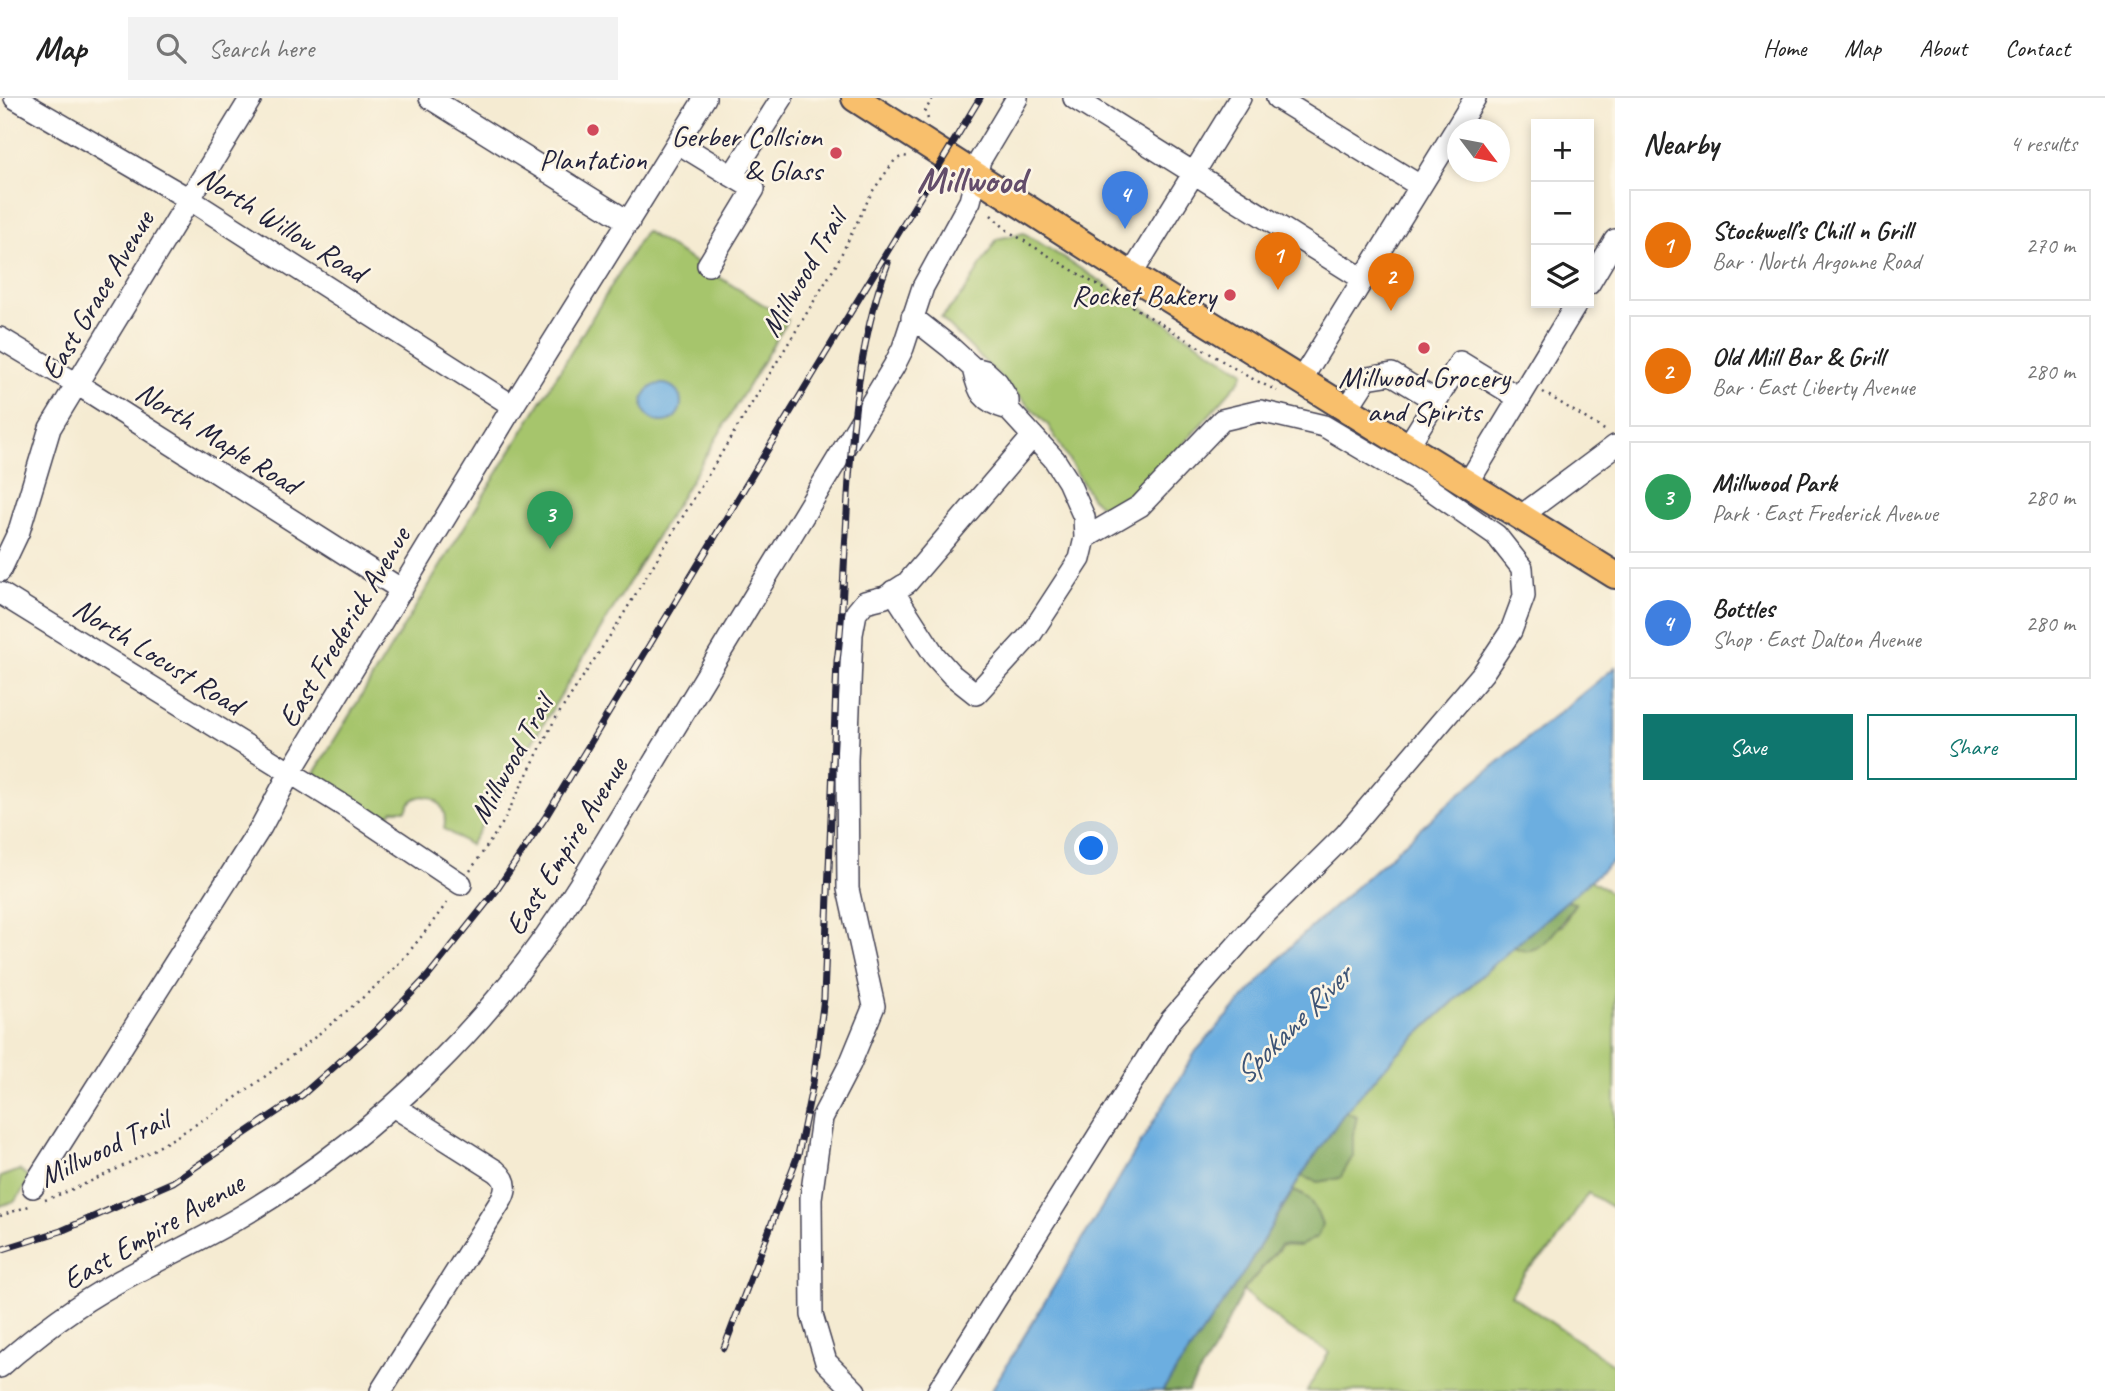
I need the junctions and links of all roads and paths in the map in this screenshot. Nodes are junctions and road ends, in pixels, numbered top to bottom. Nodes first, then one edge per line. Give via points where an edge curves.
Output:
1 (15, 98) edge
2 (251, 98) edge
3 (430, 98) edge
4 (705, 98) edge
5 (782, 98) edge
6 (855, 98) edge
7 (933, 98) edge
8 (1017, 98) edge
9 (1074, 98) edge
10 (1240, 98) edge
11 (1277, 98) edge
12 (1475, 98) edge
13 (929, 120) dead end
14 (678, 143) junction
15 (895, 160) dead end
16 (1194, 174) junction
17 (976, 175) junction
18 (732, 176) junction
19 (1420, 186) junction
20 (190, 199) junction
21 (629, 222) junction
22 (1615, 240) edge
23 (708, 265) dead end
24 (1131, 275) junction
25 (1594, 276) edge
26 (1363, 279) junction
27 (1574, 308) edge
28 (912, 317) junction
29 (0, 338) edge
30 (1301, 380) junction
31 (77, 384) junction
32 (1524, 391) junction
33 (1436, 401) junction
34 (513, 406) junction
35 (1347, 409) junction
36 (1033, 436) junction
37 (1615, 436) edge
38 (1408, 446) junction
39 (1615, 446) edge
40 (1468, 484) junction
41 (1521, 516) junction
42 (1085, 538) junction
43 (0, 571) edge
44 (1615, 575) edge
45 (402, 590) junction
46 (893, 592) junction
47 (0, 593) edge
48 (290, 773) junction
49 (461, 884) junction
50 (393, 1106) junction
51 (33, 1187) dead end
52 (0, 1216) edge
53 (0, 1367) edge
54 (382, 1391) edge
55 (856, 1391) edge
56 (938, 1391) edge

1 - 20 street, North Willow Road
2 - 20 street, East Grace Avenue
3 - 21 street
4 - 14 street, East Frederick Avenue
5 - 18 street
6 - 17 main road
7 - 13 path via 925,111
8 - 17 street, East Empire Avenue via 984,152
9 - 16 street
10 - 16 street
11 - 19 street
12 - 19 street
14 - 18 street
14 - 21 street, East Frederick Avenue
15 - 49 path, Millwood Trail via 620,621 558,714 502,824
16 - 24 street
16 - 26 street
17 - 24 main road
17 - 28 street, East Empire Avenue via 970,201 928,275
18 - 23 street via 754,189
19 - 26 street
20 - 31 street, East Grace Avenue
20 - 34 street, North Willow Road
21 - 34 street, East Frederick Avenue
22 - 25 street
24 - 30 main road
26 - 30 street
27 - 32 street
28 - 36 street via 973,368 977,388 986,399 1008,409
28 - 50 street, East Empire Avenue via 894,366 560,916 479,1023
29 - 31 street, North Maple Road
30 - 35 main road
31 - 43 street, East Grace Avenue via 50,428 19,531
31 - 45 street, North Maple Road
32 - 33 street via 1460,362
32 - 37 path
32 - 40 street
33 - 35 street via 1392,374 1367,378
33 - 38 street
34 - 45 street, East Frederick Avenue
35 - 38 main road
36 - 42 street via 1068,481 1084,517
36 - 46 street via 907,583
38 - 40 main road
39 - 41 street
40 - 41 main road
41 - 44 main road
42 - 46 street via 1080,559 1031,634 976,694 935,656
42 - 56 street via 1140,506 1222,420 1260,411 1324,426 1452,504 1496,535 1522,568 1524,596 1511,631 1483,673 1345,835 1259,920 1171,1020
45 - 48 street, East Frederick Avenue
46 - 55 street via 865,603 856,613 852,648 848,889 874,1006 822,1118 811,1198 812,1315 827,1362
47 - 48 street, North Locust Road
48 - 49 street, North Locust Road
48 - 51 street, East Frederick Avenue via 261,827
49 - 52 path, Millwood Trail via 384,977 236,1098 121,1168
50 - 53 street, East Empire Avenue via 306,1175 216,1231 97,1295 41,1332
50 - 54 street via 496,1171 506,1183 502,1199

